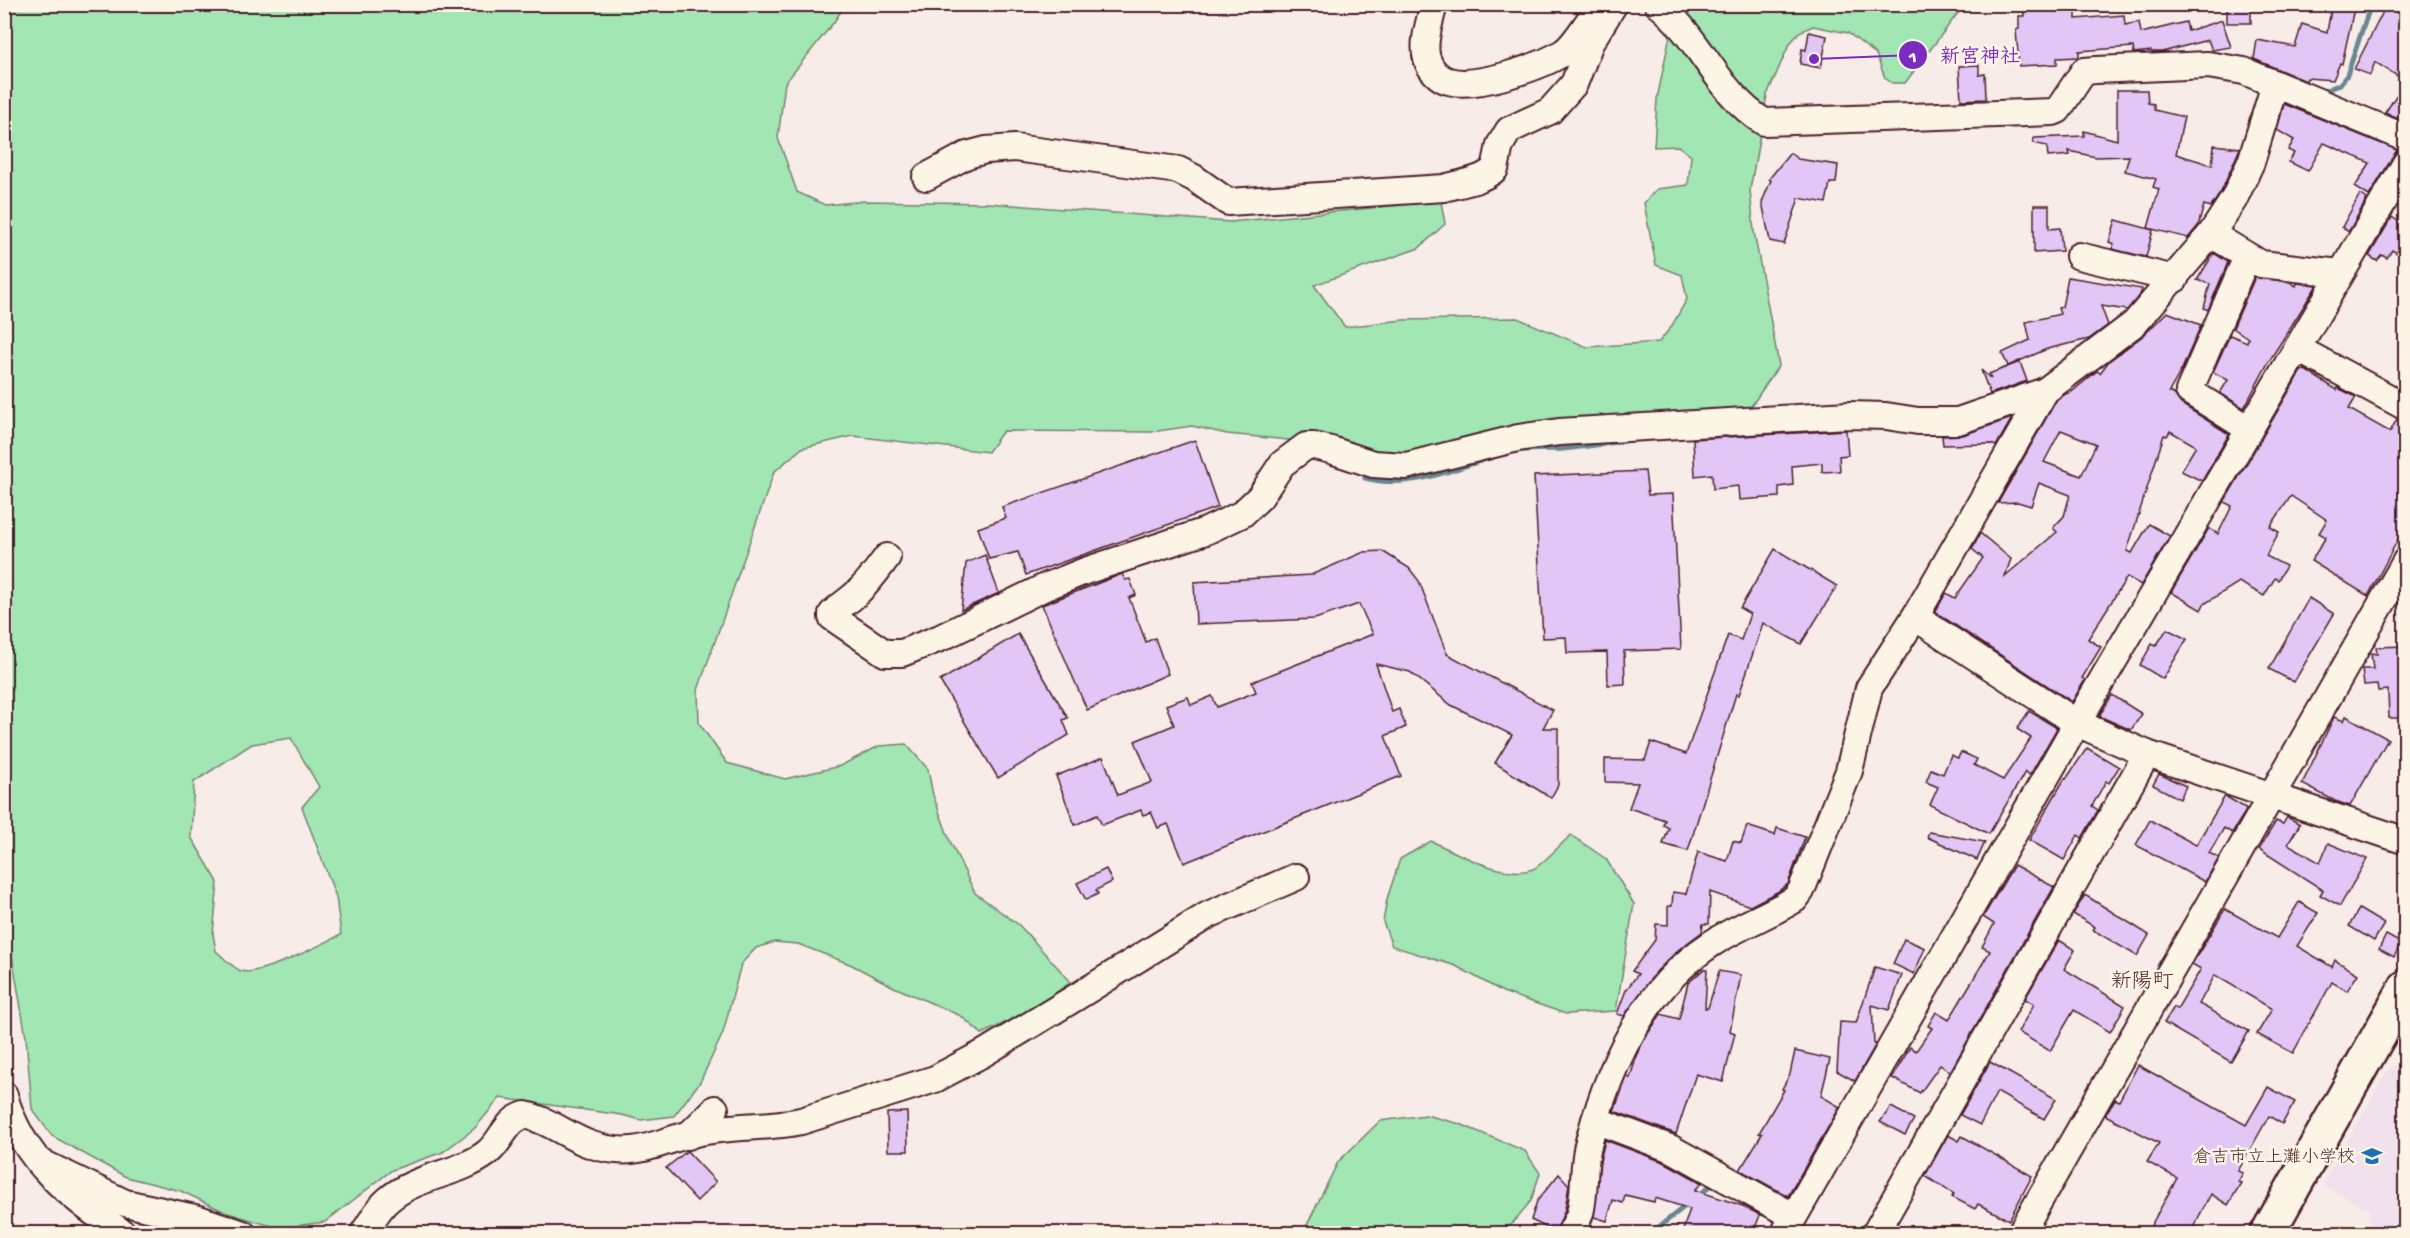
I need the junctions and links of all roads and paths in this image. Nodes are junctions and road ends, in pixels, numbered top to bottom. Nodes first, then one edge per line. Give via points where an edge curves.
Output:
1 (1434, 4) edge
2 (1603, 4) edge
3 (1614, 4) edge
4 (1658, 4) edge
5 (2275, 84) junction
6 (2406, 138) edge
7 (2406, 163) edge
8 (926, 177) dead end
9 (2211, 234) junction
10 (2079, 256) dead end
11 (2247, 257) junction
12 (2340, 273) junction
13 (2175, 279) junction
14 (2298, 349) junction
15 (2045, 391) junction
16 (2406, 407) edge
17 (2249, 429) junction
18 (887, 556) dead end
19 (2406, 561) edge
20 (1915, 617) junction
21 (2077, 723) junction
22 (2147, 754) junction
23 (2272, 796) junction
24 (2406, 841) edge
25 (1296, 877) dead end
26 (2406, 987) edge
27 (4, 1095) edge
28 (715, 1109) dead end
29 (1595, 1120) junction
30 (688, 1136) junction
31 (38, 1161) junction
32 (1789, 1225) edge
33 (124, 1233) edge
34 (243, 1233) edge
35 (363, 1233) edge
36 (1570, 1233) edge
37 (1875, 1233) edge
38 (2020, 1233) edge
39 (2267, 1233) edge

1 - 2 street via 1427,60 1436,74 1449,82 1481,81 1513,73 1565,51
3 - 8 street via 1563,100 1550,111 1509,130 1500,145 1495,169 1485,178 1444,188 1228,202 1178,170 1015,148 967,155
4 - 5 street via 1746,111 1764,122 2053,112 2084,71 2208,64 2244,71
5 - 6 street
5 - 9 street via 2251,162 2234,199
7 - 12 street
9 - 11 street
9 - 13 street
10 - 13 street
11 - 12 street via 2261,264
11 - 17 street via 2189,391
12 - 14 street
13 - 15 street via 2135,323
14 - 16 street
14 - 17 street
15 - 18 street via 1958,421 1849,415 1558,432 1406,466 1373,464 1306,446 1282,464 1260,497 1242,514 1206,531 1045,587 902,653 885,653 832,617 858,593
15 - 20 street
17 - 21 street
19 - 23 street
20 - 21 street
20 - 29 street via 1869,688 1848,771 1801,891 1781,908 1708,946 1674,976 1634,1027 1614,1064
21 - 22 street
21 - 32 street
22 - 23 street
22 - 37 street
23 - 24 street
23 - 38 street
25 - 30 street via 1208,915 935,1079 784,1125
26 - 39 main road
27 - 31 street via 26,1147
28 - 30 street
29 - 32 street via 1672,1149
29 - 36 street via 1588,1142 1580,1214
30 - 35 street via 625,1152 592,1145 525,1114 510,1122 494,1146 470,1164 410,1186 387,1201
31 - 33 street via 90,1210
31 - 34 street via 124,1203

